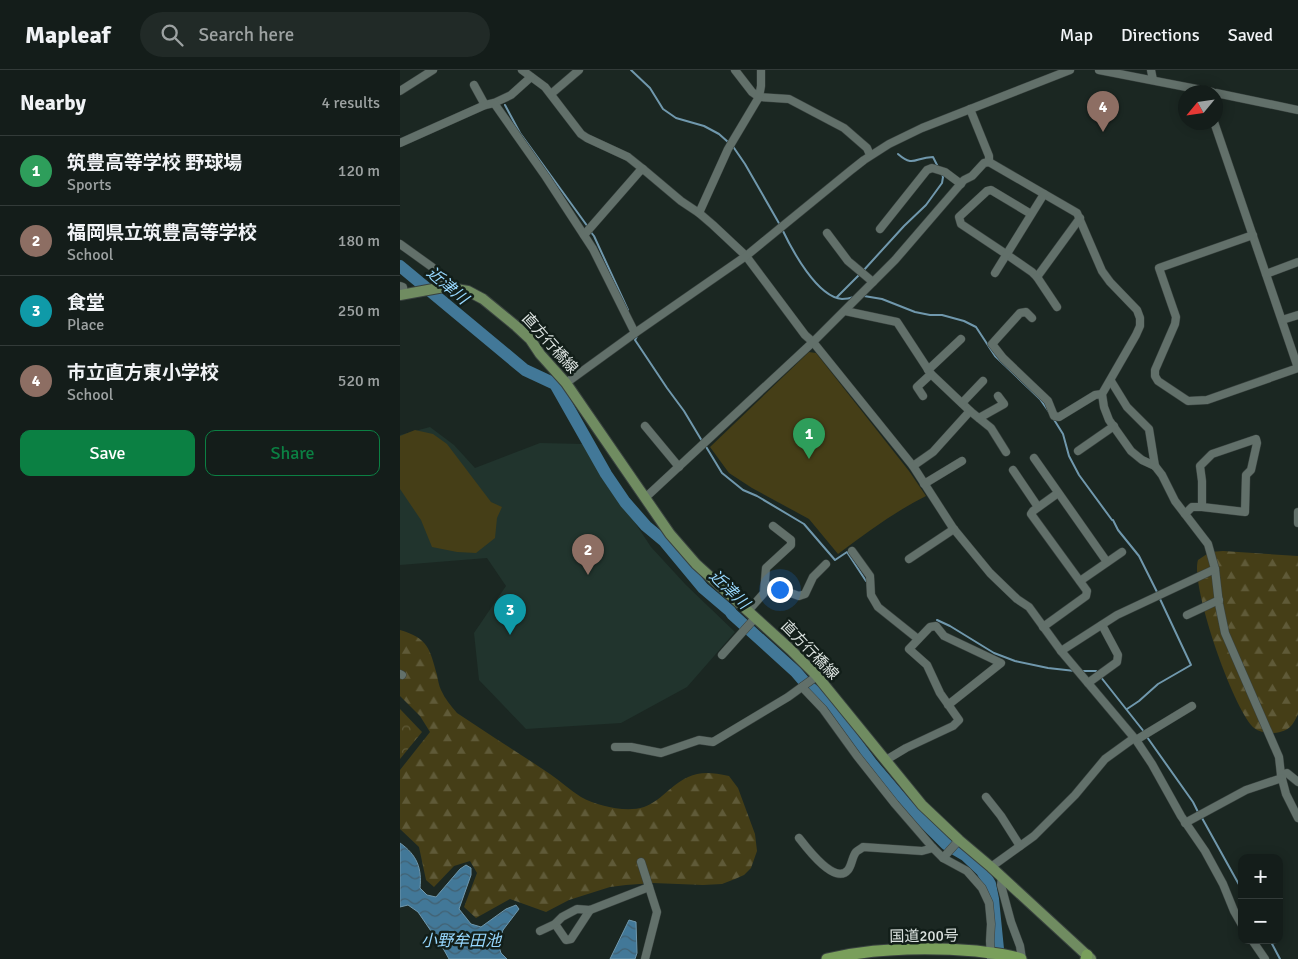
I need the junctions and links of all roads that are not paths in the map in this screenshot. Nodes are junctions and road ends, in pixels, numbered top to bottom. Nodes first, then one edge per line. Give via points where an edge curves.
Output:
1 (433, 70) edge
2 (522, 70) edge
3 (579, 70) edge
4 (735, 70) edge
5 (761, 70) edge
6 (1070, 70) edge
7 (1099, 70) edge
8 (1151, 70) edge
9 (531, 77) junction
10 (1153, 80) junction
11 (474, 85) dead end
12 (1178, 86) edge
13 (401, 88) edge
14 (551, 94) junction
15 (1223, 95) edge
16 (758, 97) junction
17 (494, 103) junction
18 (485, 105) junction
19 (970, 109) junction
20 (1298, 110) edge
21 (1217, 130) edge
22 (400, 143) edge
23 (870, 155) junction
24 (989, 162) junction
25 (644, 169) junction
26 (961, 184) junction
27 (1044, 194) junction
28 (698, 213) junction
29 (1031, 214) junction
30 (1080, 218) junction
31 (880, 229) dead end
32 (827, 233) dead end
33 (584, 235) junction
34 (1253, 235) junction
35 (400, 244) edge
36 (1006, 254) junction
37 (746, 256) junction
38 (1298, 262) edge
39 (995, 272) dead end
40 (1266, 274) junction
41 (1037, 277) junction
42 (873, 282) junction
43 (444, 288) junction
44 (401, 292) edge
45 (1057, 307) dead end
46 (844, 311) junction
47 (1298, 315) edge
48 (1032, 318) dead end
49 (1282, 320) junction
50 (634, 333) junction
51 (961, 339) dead end
52 (813, 342) junction
53 (1298, 368) edge
54 (930, 372) junction
55 (983, 381) dead end
56 (1111, 381) junction
57 (566, 383) junction
58 (1102, 394) junction
59 (923, 396) dead end
60 (998, 396) dead end
61 (962, 403) junction
62 (970, 410) junction
63 (979, 418) junction
64 (645, 426) dead end
65 (1114, 426) junction
66 (1078, 450) dead end
67 (1006, 452) dead end
68 (1034, 458) dead end
69 (962, 462) dead end
70 (913, 466) junction
71 (1155, 466) junction
72 (679, 467) junction
73 (1013, 470) dead end
74 (924, 484) junction
75 (1058, 493) junction
76 (645, 498) junction
77 (1038, 507) junction
78 (1202, 507) junction
79 (1298, 512) edge
80 (1185, 514) junction
81 (1298, 523) edge
82 (773, 526) dead end
83 (954, 529) junction
84 (852, 551) dead end
85 (1122, 552) dead end
86 (908, 559) dead end
87 (1107, 562) junction
88 (826, 564) dead end
89 (1215, 569) junction
90 (1080, 581) junction
91 (765, 584) junction
92 (1219, 600) junction
93 (753, 615) junction
94 (1187, 615) dead end
95 (1102, 625) junction
96 (1043, 627) junction
97 (918, 639) junction
98 (1061, 651) junction
99 (722, 655) dead end
100 (816, 676) junction
101 (1088, 683) junction
102 (802, 687) junction
103 (948, 705) junction
104 (1192, 706) dead end
105 (1135, 739) junction
106 (615, 747) dead end
107 (886, 760) junction
108 (1281, 776) junction
109 (1298, 782) edge
110 (986, 797) dead end
111 (1298, 818) edge
112 (1185, 823) junction
113 (799, 838) dead end
114 (957, 842) junction
115 (1020, 846) junction
116 (933, 848) junction
117 (944, 856) junction
118 (640, 862) dead end
119 (991, 867) junction
120 (1002, 877) junction
121 (649, 887) junction
122 (590, 910) junction
123 (1238, 918) edge
124 (555, 924) junction
125 (540, 931) dead end
126 (1255, 944) edge
127 (967, 955) edge
128 (991, 956) edge
129 (1019, 958) edge
130 (1088, 958) edge
131 (645, 959) edge
132 (827, 959) edge
133 (1264, 959) edge

1 - 13 street
2 - 9 street
3 - 14 street
4 - 16 street
5 - 16 street
6 - 19 street
7 - 10 street
8 - 10 street
9 - 14 street
9 - 17 street via 511,95
10 - 12 street
11 - 18 street
14 - 25 street via 581,134 628,157
15 - 20 street
16 - 23 street via 788,99 796,103 844,128 867,148
16 - 28 street via 728,149
17 - 18 street
17 - 33 street
18 - 22 street
19 - 23 street via 922,128
19 - 24 street
21 - 34 street
23 - 37 street
24 - 26 street
24 - 27 street
25 - 28 street
25 - 33 street
26 - 31 street via 945,172 932,168 927,170
26 - 42 street
27 - 29 street
27 - 30 street
28 - 37 street
29 - 36 street
29 - 36 street via 991,190 986,191 960,217 961,224
30 - 41 street
30 - 56 street via 1102,271 1137,310 1140,318 1136,335
32 - 42 street via 848,261
33 - 50 street via 594,249
34 - 40 street
34 - 53 street via 1159,268 1176,316 1155,376 1158,382 1188,401 1197,401
35 - 43 street via 440,275
36 - 39 street
36 - 41 street
37 - 50 street
37 - 52 street
38 - 40 street
40 - 49 street
41 - 45 street
42 - 46 street
43 - 44 main road, 直方行橋線
43 - 57 main road, 直方行橋線 via 468,291 483,298 530,339
46 - 52 street
46 - 54 street via 897,322
47 - 49 street
48 - 58 street via 1026,312 1020,313 992,344 1048,401 1054,416 1059,417
49 - 53 street
50 - 57 street
51 - 54 street
52 - 70 street
52 - 72 street
54 - 59 street via 917,387
54 - 61 street
55 - 61 street
56 - 58 street
56 - 71 street via 1128,407 1149,429
57 - 76 main road, 直方行橋線
58 - 65 street via 1104,407
60 - 63 street via 1004,404
61 - 62 street
62 - 63 street
62 - 70 street via 933,452
63 - 67 street via 991,428
64 - 72 street
65 - 66 street
65 - 71 street via 1131,451
68 - 75 street
69 - 74 street
70 - 74 street
71 - 80 street
72 - 76 street
73 - 77 street
74 - 83 street
75 - 77 street
75 - 87 street
76 - 93 main road, 直方行橋線 via 696,564
77 - 90 street via 1031,514
78 - 78 street via 1245,512 1246,475 1251,470 1258,443 1256,439 1212,454 1200,466
78 - 80 street via 1192,508
79 - 81 street
80 - 89 street via 1208,544
82 - 91 street via 791,540 791,545 766,568
83 - 86 street
83 - 96 street via 990,573 1029,607
84 - 97 street via 870,576 871,595 878,607
85 - 87 street
87 - 90 street
88 - 91 street via 813,577 805,594 799,596
89 - 92 street
89 - 95 street
90 - 96 street via 1087,591 1086,596
91 - 93 street
92 - 94 street
92 - 108 street via 1225,633 1279,757
93 - 99 street
93 - 100 main road, 直方行橋線
95 - 98 street
95 - 101 street via 1118,655 1116,662
96 - 98 street
97 - 103 street via 909,649 927,665
97 - 103 street via 930,627 936,626 944,636 1001,664
98 - 101 street
100 - 102 street
100 - 107 main road, 直方行橋線
101 - 105 street
102 - 106 street via 713,742 699,740 661,752
102 - 116 street
103 - 107 street via 959,720 953,726
104 - 105 street
105 - 112 street
105 - 115 street via 1105,759 1075,795
107 - 114 main road, 直方行橋線
108 - 109 street via 1287,773
108 - 111 street
108 - 112 street via 1246,790
110 - 115 street
112 - 123 street via 1205,851
113 - 116 street via 820,863 843,874 848,871 856,852 863,847 922,851
114 - 117 street
114 - 119 main road, 直方行橋線
115 - 119 street
116 - 117 street
117 - 128 street via 966,871 986,895 991,924
118 - 121 street
119 - 120 main road, 直方行橋線
120 - 129 street via 1001,885 1020,946
120 - 130 main road, 直方行橋線
121 - 122 street
121 - 131 street via 657,912
122 - 124 street via 578,909
122 - 124 street via 571,939 566,940
124 - 125 street
126 - 133 street
127 - 128 highway, 国道200号
127 - 132 highway, 国道200号 via 946,949 902,949
128 - 129 highway, 国道200号

